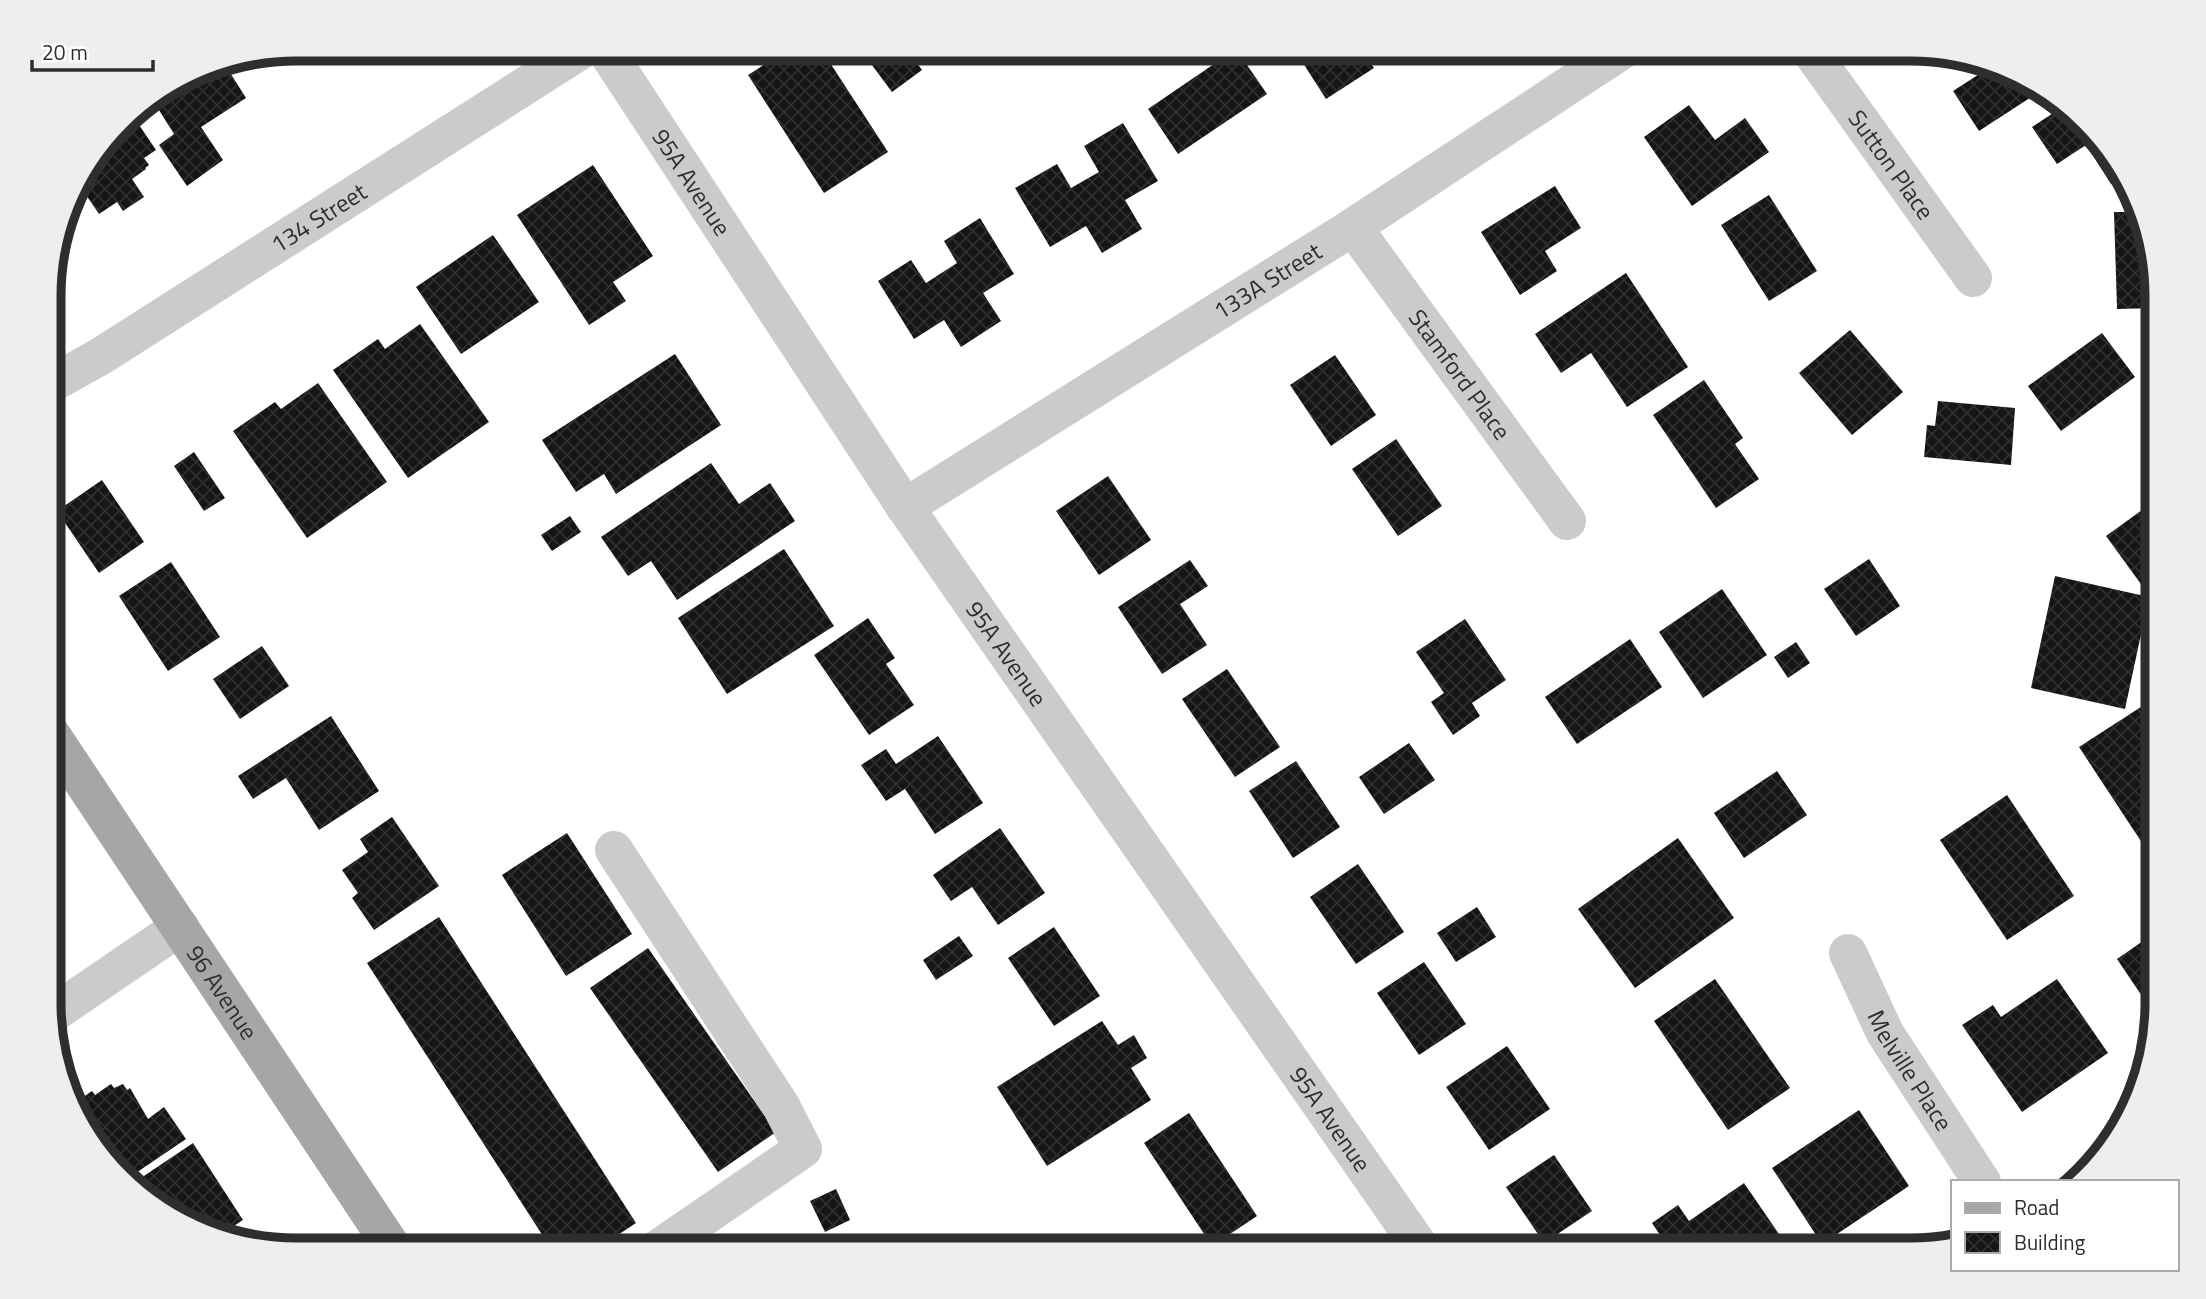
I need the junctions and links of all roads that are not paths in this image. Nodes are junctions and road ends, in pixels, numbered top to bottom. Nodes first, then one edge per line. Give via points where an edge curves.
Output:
1 (564, 61) edge
2 (613, 61) edge
3 (1605, 61) edge
4 (1818, 61) edge
5 (1353, 227) junction
6 (1973, 278) dead end
7 (61, 378) edge
8 (905, 507) junction
9 (1567, 521) dead end
10 (61, 749) edge
11 (614, 850) dead end
12 (180, 927) junction
13 (1848, 953) dead end
14 (61, 1008) edge
15 (1981, 1180) edge
16 (1413, 1237) edge
17 (386, 1238) edge
18 (674, 1238) edge

1 - 7 street, 134 Street
2 - 8 street, 95A Avenue
3 - 5 street, 133A Street
4 - 6 street, Sutton Place
5 - 8 street, 133A Street
5 - 9 street, Stamford Place
8 - 16 street, 95A Avenue
10 - 12 main road, 96 Avenue
11 - 18 street via 781,1106 803,1149
12 - 14 street
12 - 17 main road, 96 Avenue
13 - 15 street, Melville Place via 1885,1033

